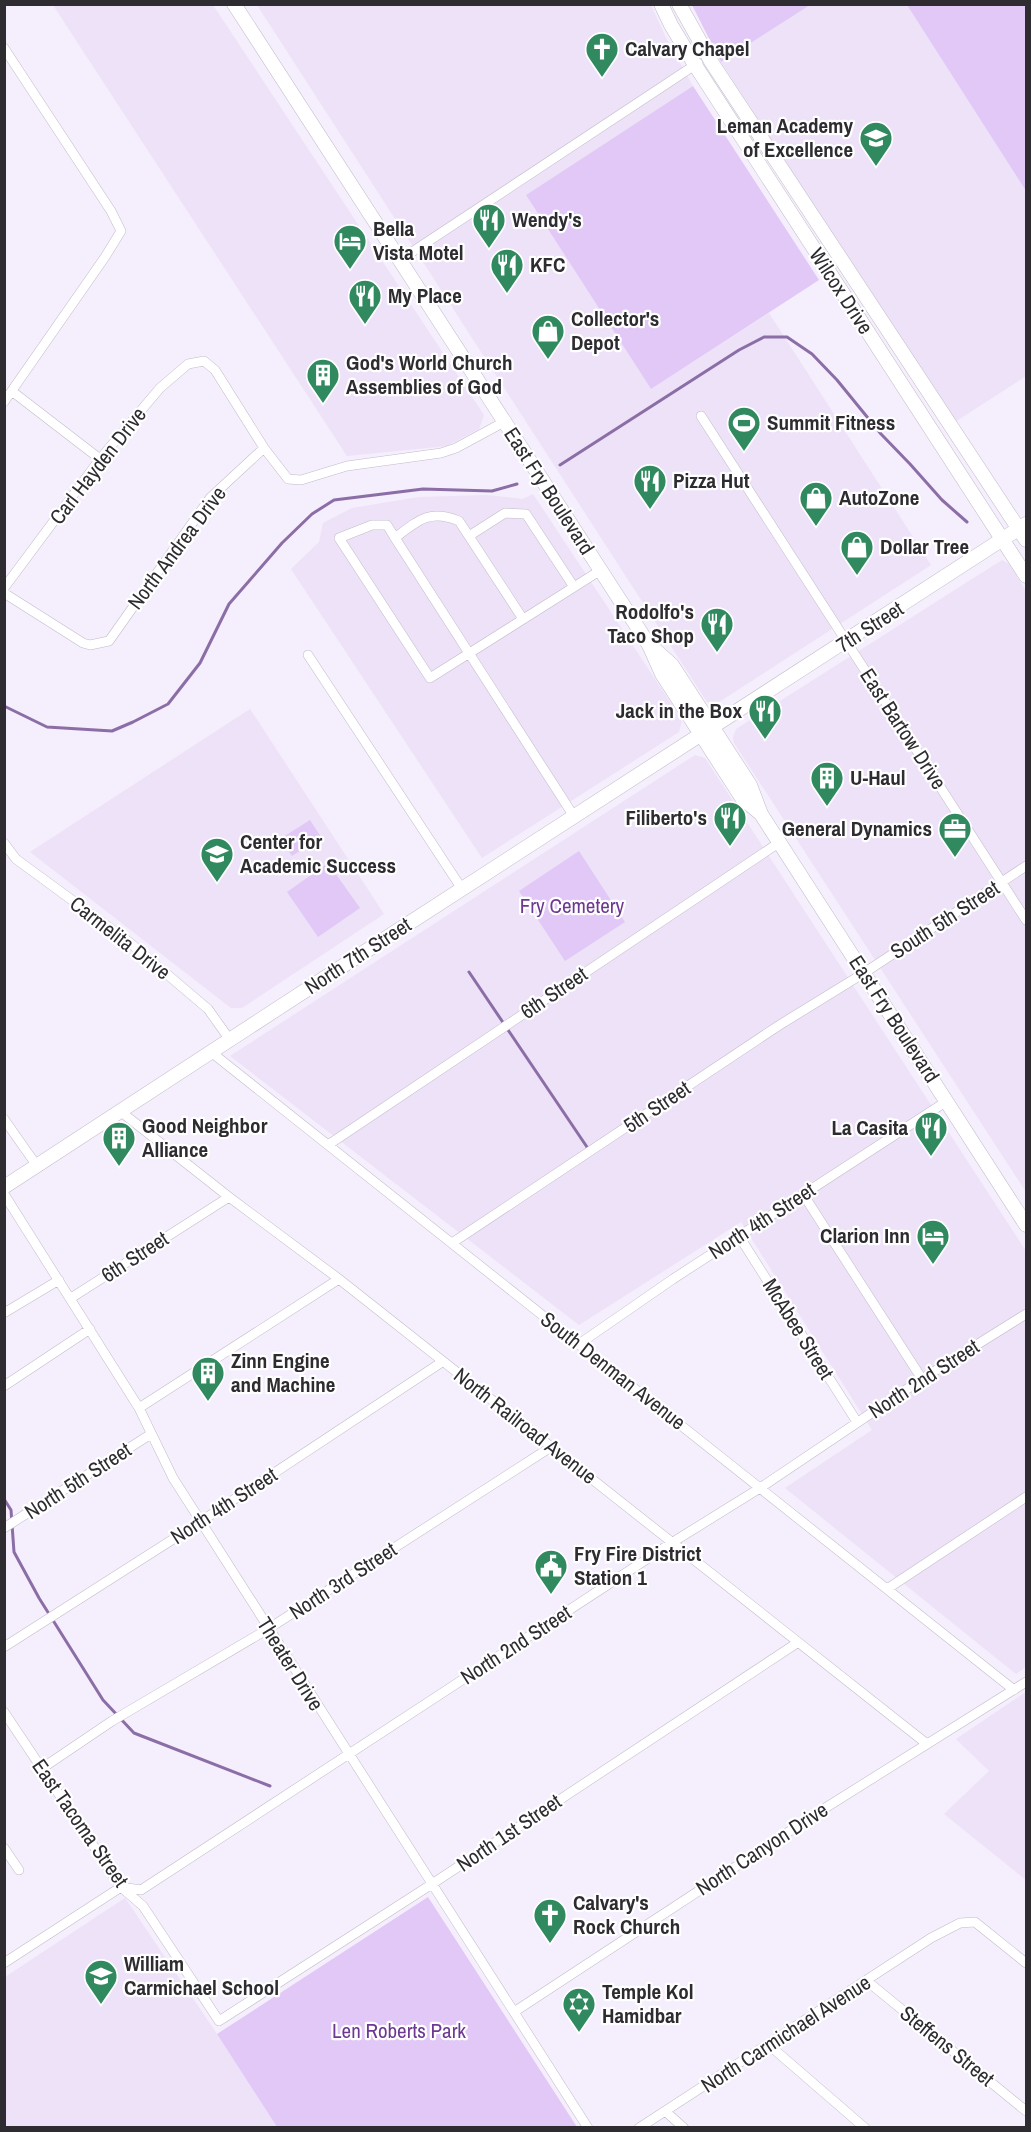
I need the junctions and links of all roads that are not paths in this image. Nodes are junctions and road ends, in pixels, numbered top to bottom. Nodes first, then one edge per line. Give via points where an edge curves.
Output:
1 (234, 4) edge
2 (661, 4) edge
3 (679, 4) edge
4 (4, 48) edge
5 (708, 57) junction
6 (695, 65) junction
7 (400, 260) junction
8 (13, 392) junction
9 (4, 402) edge
10 (700, 416) dead end
11 (504, 422) junction
12 (264, 448) junction
13 (100, 459) junction
14 (1024, 531) edge
15 (469, 536) junction
16 (395, 538) junction
17 (1003, 540) junction
18 (601, 570) junction
19 (1026, 576) edge
20 (574, 587) junction
21 (4, 588) edge
22 (4, 593) edge
23 (524, 619) junction
24 (846, 642) junction
25 (649, 645) junction
26 (469, 653) junction
27 (308, 655) dead end
28 (713, 728) junction
29 (701, 736) junction
30 (761, 814) junction
31 (575, 818) junction
32 (780, 842) junction
33 (4, 843) edge
34 (1026, 866) edge
35 (1002, 882) junction
36 (462, 889) junction
37 (1026, 920) edge
38 (864, 973) junction
39 (230, 1040) junction
40 (211, 1052) junction
41 (948, 1101) junction
42 (122, 1110) junction
43 (4, 1119) edge
44 (328, 1145) junction
45 (37, 1166) junction
46 (4, 1187) edge
47 (4, 1194) edge
48 (803, 1194) junction
49 (229, 1197) junction
50 (1026, 1225) edge
51 (739, 1236) junction
52 (452, 1243) junction
53 (339, 1279) junction
54 (59, 1280) junction
55 (70, 1298) junction
56 (4, 1313) edge
57 (1026, 1314) edge
58 (90, 1329) junction
59 (579, 1344) junction
60 (442, 1362) junction
61 (922, 1379) junction
62 (4, 1386) edge
63 (139, 1408) junction
64 (857, 1422) junction
65 (151, 1434) junction
66 (551, 1447) junction
67 (760, 1488) junction
68 (1026, 1497) edge
69 (200, 1522) junction
70 (4, 1528) edge
71 (673, 1542) junction
72 (887, 1589) junction
73 (268, 1629) junction
74 (797, 1642) junction
75 (4, 1647) edge
76 (1026, 1682) edge
77 (1014, 1690) junction
78 (4, 1712) edge
79 (927, 1744) junction
80 (348, 1755) junction
81 (41, 1768) junction
82 (4, 1848) edge
83 (19, 1870) dead end
84 (432, 1884) junction
85 (121, 1887) junction
86 (4, 1963) edge
87 (1026, 1963) edge
88 (867, 1982) junction
89 (514, 2012) junction
90 (219, 2021) joint
91 (769, 2045) junction
92 (665, 2111) junction
93 (1026, 2111) edge
94 (588, 2127) edge
95 (639, 2127) edge
96 (684, 2127) edge
97 (866, 2127) edge

1 - 7 main road, East Fry Boulevard
2 - 6 main road, Wilcox Drive
3 - 5 main road, Wilcox Drive
4 - 8 street via 121,231
5 - 6 street
5 - 14 main road, Wilcox Drive
6 - 7 street
6 - 17 main road, Wilcox Drive
7 - 11 main road, East Fry Boulevard
8 - 9 street
8 - 13 street
10 - 24 street, East Bartow Drive
11 - 12 street via 441,453 347,466 301,480 288,479
11 - 18 main road, East Fry Boulevard
12 - 13 street, Carl Hayden Drive via 215,370 204,361 188,364 160,388
12 - 22 street, North Andrea Drive via 210,498 109,641 83,643
13 - 21 street, Carl Hayden Drive
14 - 17 main road, 7th Street
15 - 16 street via 459,521 445,515 427,517
15 - 20 street via 505,513 526,514
15 - 23 street
16 - 26 street
16 - 26 street via 387,525 372,525 339,538 430,678
17 - 19 main road, Wilcox Drive
17 - 24 main road, 7th Street
18 - 20 street
18 - 25 main road, East Fry Boulevard
20 - 23 street
23 - 26 street
24 - 28 main road, 7th Street
24 - 35 street, East Bartow Drive
25 - 28 main road, East Fry Boulevard via 672,665
25 - 29 main road, East Fry Boulevard via 662,674
26 - 31 street
27 - 36 street
28 - 29 main road, North 7th Street
28 - 30 main road, East Fry Boulevard via 750,785
29 - 30 main road, East Fry Boulevard via 742,798
29 - 31 main road, North 7th Street
30 - 32 main road, East Fry Boulevard
31 - 36 main road, North 7th Street
32 - 38 main road, East Fry Boulevard
32 - 44 street, 6th Street
33 - 39 street, Carmelita Drive via 16,859 129,942 207,1009
34 - 35 street, South 5th Street
35 - 37 street, East Bartow Drive
35 - 38 street, South 5th Street
36 - 39 main road, North 7th Street
38 - 41 main road, East Fry Boulevard
38 - 52 street, 5th Street
39 - 40 main road, North 7th Street
40 - 42 main road, North 7th Street
40 - 44 street, South Denman Avenue
41 - 48 street, North 4th Street
41 - 50 main road, East Fry Boulevard
42 - 45 main road, North 7th Street
42 - 49 street, North Railroad Avenue
43 - 45 street
44 - 52 street, South Denman Avenue
45 - 46 main road, North 7th Street
47 - 54 street, Theater Drive
48 - 51 street, North 4th Street
48 - 61 street
49 - 53 street, North Railroad Avenue
49 - 55 street, 6th Street
51 - 59 street, North 4th Street
51 - 64 street, McAbee Street
52 - 59 street, South Denman Avenue
53 - 60 street, North Railroad Avenue
53 - 63 street
54 - 55 street, Theater Drive
54 - 56 street
55 - 58 street, Theater Drive
57 - 61 street, North 2nd Street
58 - 62 street
58 - 63 street, Theater Drive
59 - 67 street, South Denman Avenue
60 - 66 street, North Railroad Avenue
60 - 69 street, North 4th Street
61 - 64 street, North 2nd Street
63 - 65 street, Theater Drive
64 - 67 street, North 2nd Street
65 - 69 street, Theater Drive
65 - 70 street, North 5th Street
66 - 71 street, North Railroad Avenue
66 - 73 street, North 3rd Street
67 - 71 street, North 2nd Street
67 - 72 street, South Denman Avenue
68 - 72 street
69 - 73 street, Theater Drive
69 - 75 street, North 4th Street
71 - 74 street, North Railroad Avenue
71 - 80 street, North 2nd Street
72 - 77 street, South Denman Avenue
73 - 80 street, Theater Drive
73 - 81 street, North 3rd Street via 112,1721
74 - 79 street, North Railroad Avenue
74 - 84 street, North 1st Street
76 - 77 street, North Canyon Drive
77 - 79 street, North Canyon Drive
78 - 81 street, East Tacoma Street
79 - 89 street, North Canyon Drive
80 - 84 street, Theater Drive
80 - 85 street, North 2nd Street via 141,1890
81 - 85 street, East Tacoma Street
82 - 83 street
84 - 89 street, Theater Drive
84 - 90 street, North 1st Street
85 - 86 street, North 2nd Street
85 - 90 street, East Tacoma Street via 143,1906
87 - 88 street, North Carmichael Avenue via 975,1922 960,1923
88 - 91 street, North Carmichael Avenue
88 - 93 street, Steffens Street
89 - 94 street, Theater Drive
91 - 92 street, North Carmichael Avenue
91 - 97 street
92 - 95 street, North Carmichael Avenue
92 - 96 street

